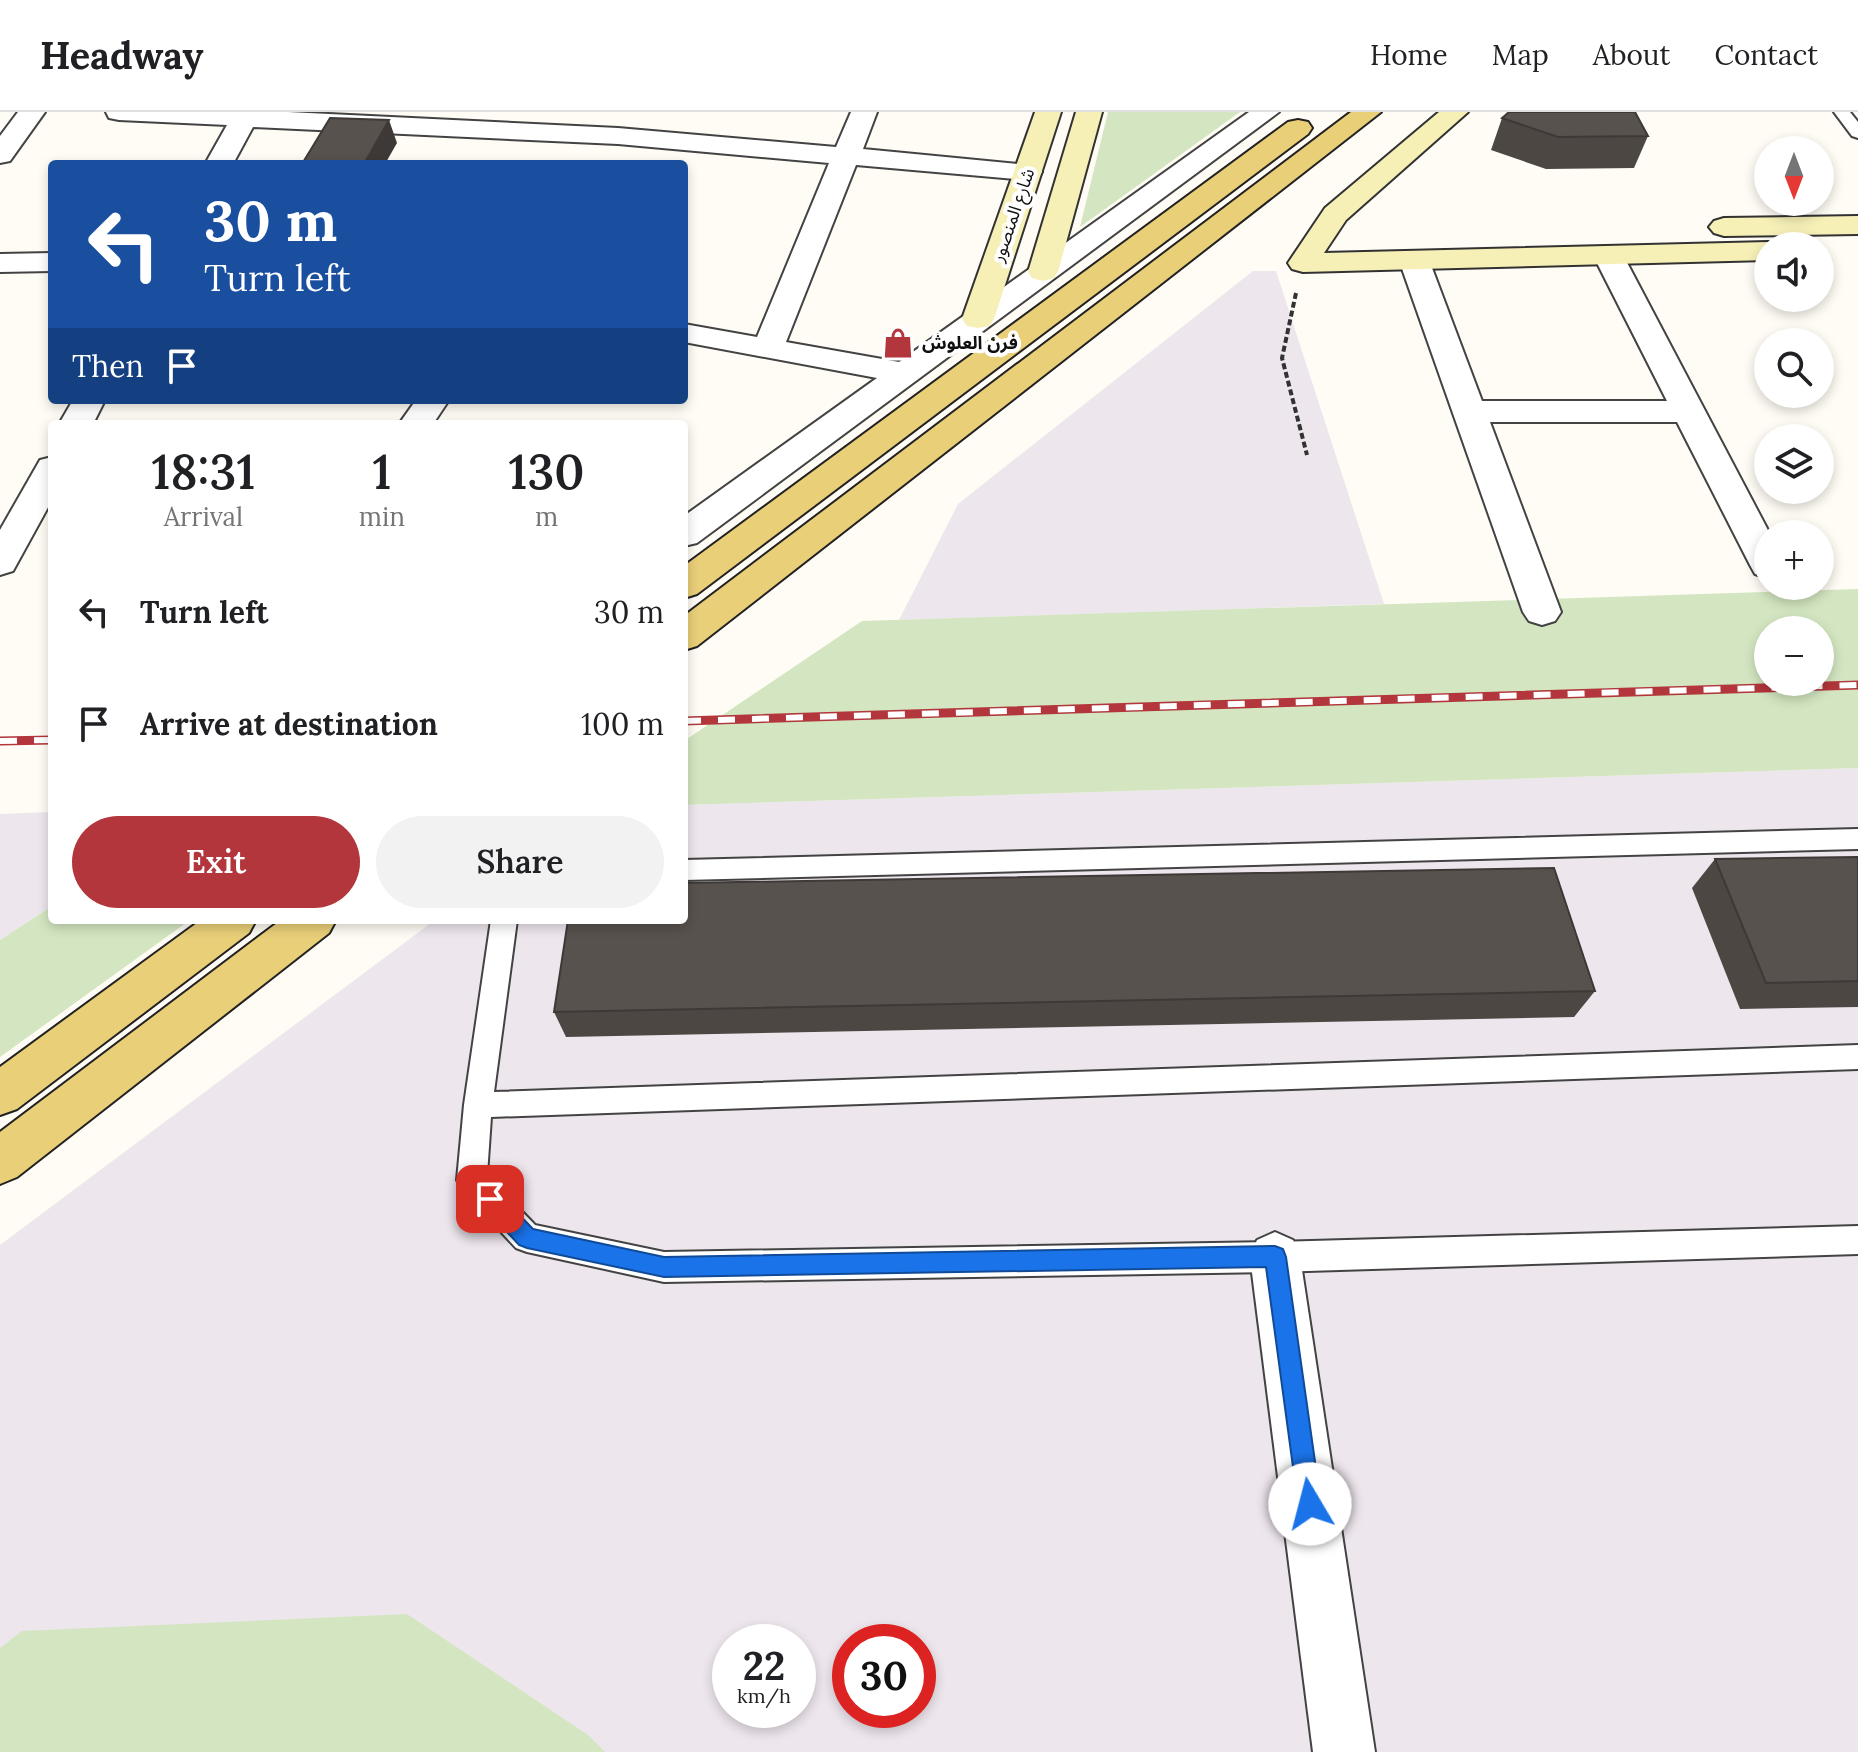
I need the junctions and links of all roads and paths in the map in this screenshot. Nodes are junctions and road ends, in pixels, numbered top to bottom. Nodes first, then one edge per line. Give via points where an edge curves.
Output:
1 (32, 112) edge
2 (119, 112) edge
3 (634, 112) edge
4 (864, 112) edge
5 (1048, 112) edge
6 (1089, 112) edge
7 (1266, 112) edge
8 (1319, 112) edge
9 (1368, 112) edge
10 (1455, 112) edge
11 (1842, 112) edge
12 (246, 115) edge
13 (444, 120) edge
14 (1858, 133) edge
15 (618, 136) junction
16 (0, 155) edge
17 (845, 155) junction
18 (221, 160) edge
19 (601, 160) edge
20 (1028, 172) junction
21 (1858, 225) edge
22 (1542, 229) dead end
23 (48, 237) edge
24 (0, 238) edge
25 (1858, 249) edge
26 (1834, 250) edge
27 (1754, 251) edge
28 (1608, 255) junction
29 (1414, 260) junction
30 (48, 262) edge
31 (0, 263) edge
32 (1303, 263) junction
33 (1043, 272) junction
34 (978, 319) junction
35 (688, 334) edge
36 (768, 348) junction
37 (904, 373) junction
38 (1688, 411) junction
39 (1469, 412) junction
40 (1307, 455) dead end
41 (48, 475) edge
42 (688, 531) edge
43 (1754, 538) edge
44 (0, 562) edge
45 (688, 582) edge
46 (1542, 612) dead end
47 (688, 633) edge
48 (1858, 839) edge
49 (688, 870) edge
50 (229, 924) edge
51 (309, 924) edge
52 (503, 924) edge
53 (1858, 1057) edge
54 (0, 1094) edge
55 (478, 1105) junction
56 (0, 1161) edge
57 (1858, 1240) edge
58 (1275, 1257) junction
59 (1344, 1752) edge

1 - 16 street
2 - 12 street
3 - 15 street
4 - 17 street
5 - 20 main road, شارع المنصور
6 - 33 main road, شارع المنصور
7 - 33 street
8 - 45 main road
9 - 47 main road
10 - 32 main road via 1335,214 1339,231
11 - 14 lane
12 - 13 street
12 - 18 street
13 - 15 street
15 - 17 street
15 - 19 street
17 - 20 street
17 - 36 street
20 - 34 main road, شارع المنصور
21 - 22 main road
23 - 24 street
25 - 26 main road
27 - 28 main road
28 - 29 main road
28 - 38 street
29 - 32 main road
29 - 39 street
30 - 31 street
32 - 40 path via 1282,358
33 - 34 street
34 - 37 street
35 - 36 street
36 - 37 street
37 - 42 street
38 - 39 street
38 - 43 street
39 - 46 street
41 - 44 street
48 - 49 lane
50 - 54 main road
51 - 56 main road
52 - 55 lane
53 - 55 lane
55 - 58 lane via 472,1180 527,1238 664,1267
57 - 58 lane
58 - 59 street

